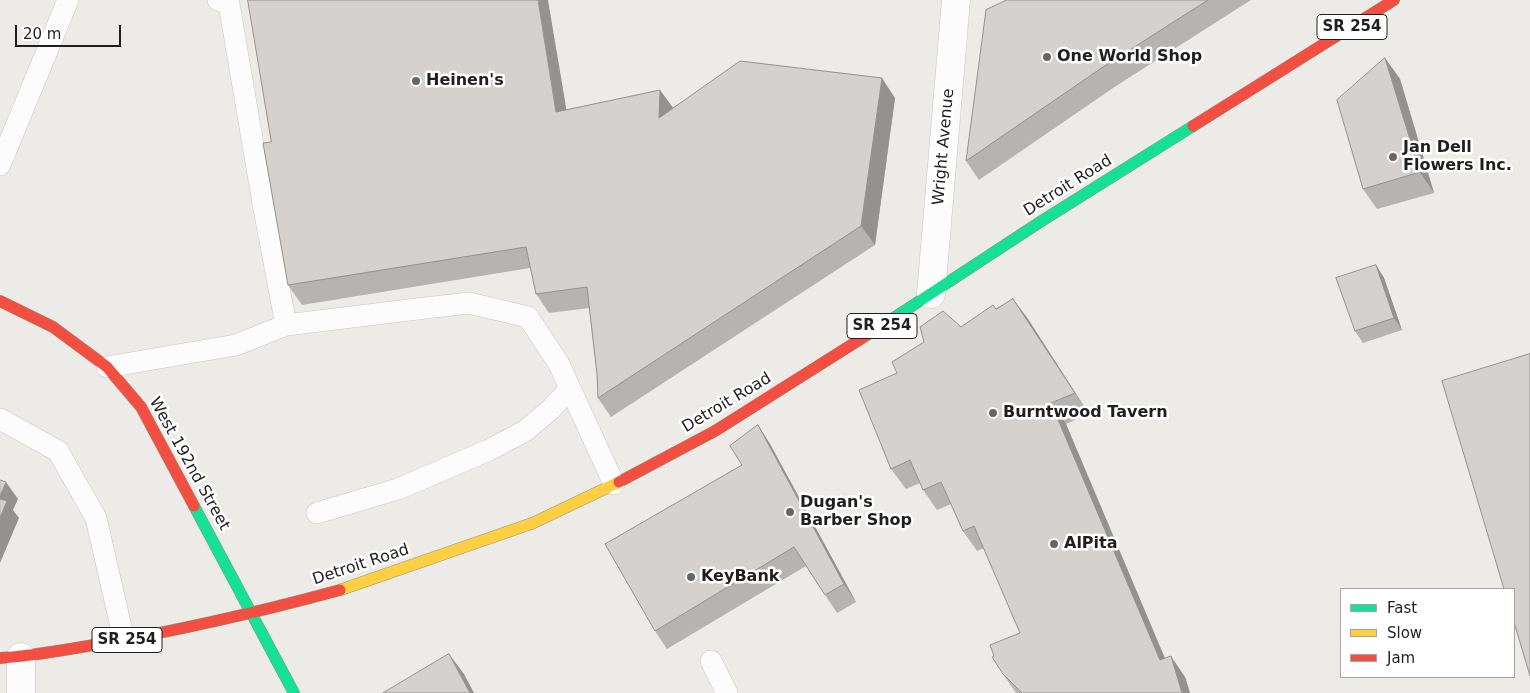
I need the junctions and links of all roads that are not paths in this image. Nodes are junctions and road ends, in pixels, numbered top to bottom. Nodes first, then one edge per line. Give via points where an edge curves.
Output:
1 (68, 0) edge
2 (218, 0) edge
3 (956, 0) edge
4 (1394, 0) edge
5 (0, 164) edge
6 (931, 294) junction
7 (0, 301) edge
8 (286, 325) junction
9 (107, 367) junction
10 (570, 389) junction
11 (0, 419) edge
12 (614, 484) junction
13 (317, 513) dead end
14 (252, 614) junction
15 (124, 640) junction
16 (10, 658) edge
17 (711, 661) dead end
18 (21, 693) edge
19 (294, 693) edge
20 (727, 693) edge

1 - 5 lane
2 - 8 lane via 229,4
3 - 6 street, Wright Avenue
4 - 6 main road, Detroit Road / SR 254
6 - 12 main road, Detroit Road / SR 254 via 715,431
7 - 9 main road, West 192nd Street via 53,327
8 - 9 lane via 236,344
8 - 10 lane via 469,303 528,317 559,364
9 - 14 main road, West 192nd Street via 141,408
10 - 12 lane
10 - 13 lane via 525,431 489,450 398,489
11 - 15 lane via 58,451 96,518
12 - 14 main road, Detroit Road / SR 254 via 533,523 352,587
14 - 15 main road, Detroit Road / SR 254
14 - 19 main road, West 192nd Street
15 - 16 main road, Detroit Road / SR 254
16 - 18 street
17 - 20 lane

